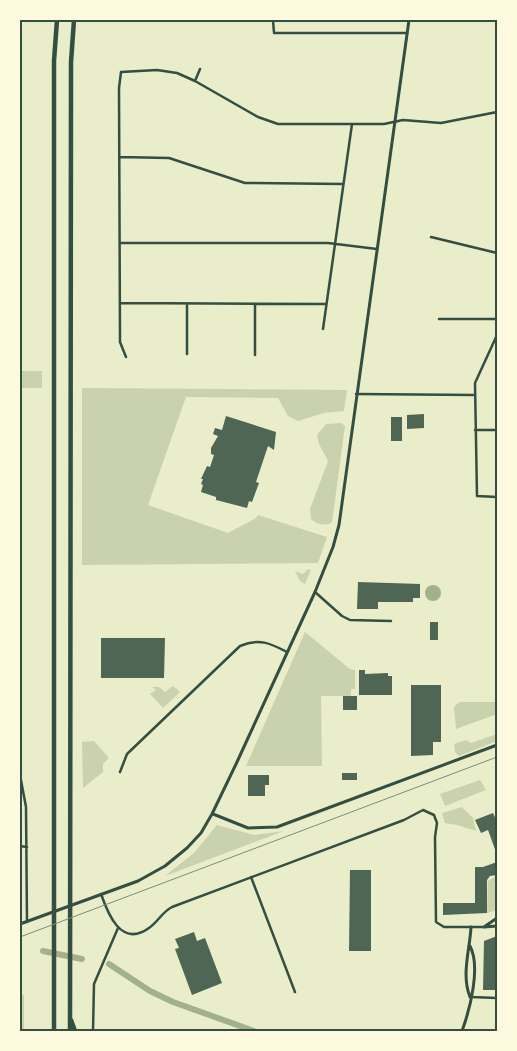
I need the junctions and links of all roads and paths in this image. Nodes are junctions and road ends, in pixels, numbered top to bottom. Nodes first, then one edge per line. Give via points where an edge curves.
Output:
1 (57, 20) edge
2 (74, 20) edge
3 (273, 20) edge
4 (409, 20) edge
5 (407, 33) junction
6 (200, 69) dead end
7 (195, 81) junction
8 (497, 112) edge
9 (394, 122) junction
10 (352, 124) junction
11 (120, 157) junction
12 (343, 184) junction
13 (431, 237) dead end
14 (120, 243) junction
15 (334, 243) junction
16 (377, 249) junction
17 (497, 253) edge
18 (120, 303) junction
19 (188, 304) junction
20 (255, 304) junction
21 (326, 304) junction
22 (439, 318) dead end
23 (497, 319) edge
24 (323, 329) dead end
25 (497, 334) edge
26 (188, 354) dead end
27 (255, 355) dead end
28 (126, 356) dead end
29 (356, 394) junction
30 (475, 395) junction
31 (475, 430) junction
32 (497, 430) edge
33 (497, 497) edge
34 (314, 592) junction
35 (391, 622) dead end
36 (288, 652) junction
37 (497, 745) edge
38 (120, 772) dead end
39 (20, 775) edge
40 (212, 814) junction
41 (20, 846) edge
42 (27, 847) junction
43 (251, 877) junction
44 (101, 894) junction
45 (497, 918) edge
46 (27, 922) junction
47 (20, 924) edge
48 (497, 926) edge
49 (471, 927) junction
50 (484, 927) junction
51 (118, 928) junction
52 (470, 946) junction
53 (295, 992) dead end
54 (470, 997) junction
55 (497, 998) edge
56 (70, 1018) junction
57 (54, 1031) edge
58 (70, 1031) edge
59 (75, 1031) edge
60 (93, 1031) edge
61 (462, 1031) edge

1 - 57 highway via 54,90
2 - 56 highway via 69,347
3 - 5 street via 274,34
4 - 5 street
5 - 9 street
6 - 7 street
7 - 10 street via 269,122
7 - 11 street via 177,73 157,70 121,72
8 - 9 street via 441,123
9 - 10 street
9 - 16 street
10 - 12 street
11 - 12 street via 169,158 245,183
11 - 14 street
12 - 15 street
13 - 17 street
14 - 15 street
14 - 18 street
15 - 16 street
15 - 21 street
16 - 29 street
18 - 19 street
18 - 28 street via 120,342
19 - 20 street
19 - 26 street
20 - 21 street
20 - 27 street
21 - 24 street
22 - 23 street
25 - 30 street via 477,374
29 - 30 street
29 - 34 street via 338,528
30 - 31 street
31 - 32 street
31 - 33 street via 477,496
34 - 35 street via 350,620
34 - 36 street
36 - 38 street via 259,640 240,646 126,754
36 - 40 street
37 - 40 street via 277,827 248,828
39 - 42 street via 26,807
40 - 44 street via 201,833 165,866 138,881
41 - 42 street
42 - 46 street
43 - 49 street via 426,811 434,815 438,823 435,837 438,924
43 - 51 street via 169,908 143,931 133,933
43 - 53 street
44 - 46 street
44 - 51 street
45 - 50 street
46 - 47 street
48 - 50 street
49 - 50 street
49 - 52 street
51 - 60 street via 94,984
52 - 54 street via 467,952 467,990
52 - 54 street via 474,991
54 - 55 street
54 - 61 street
56 - 58 highway
56 - 59 highway

